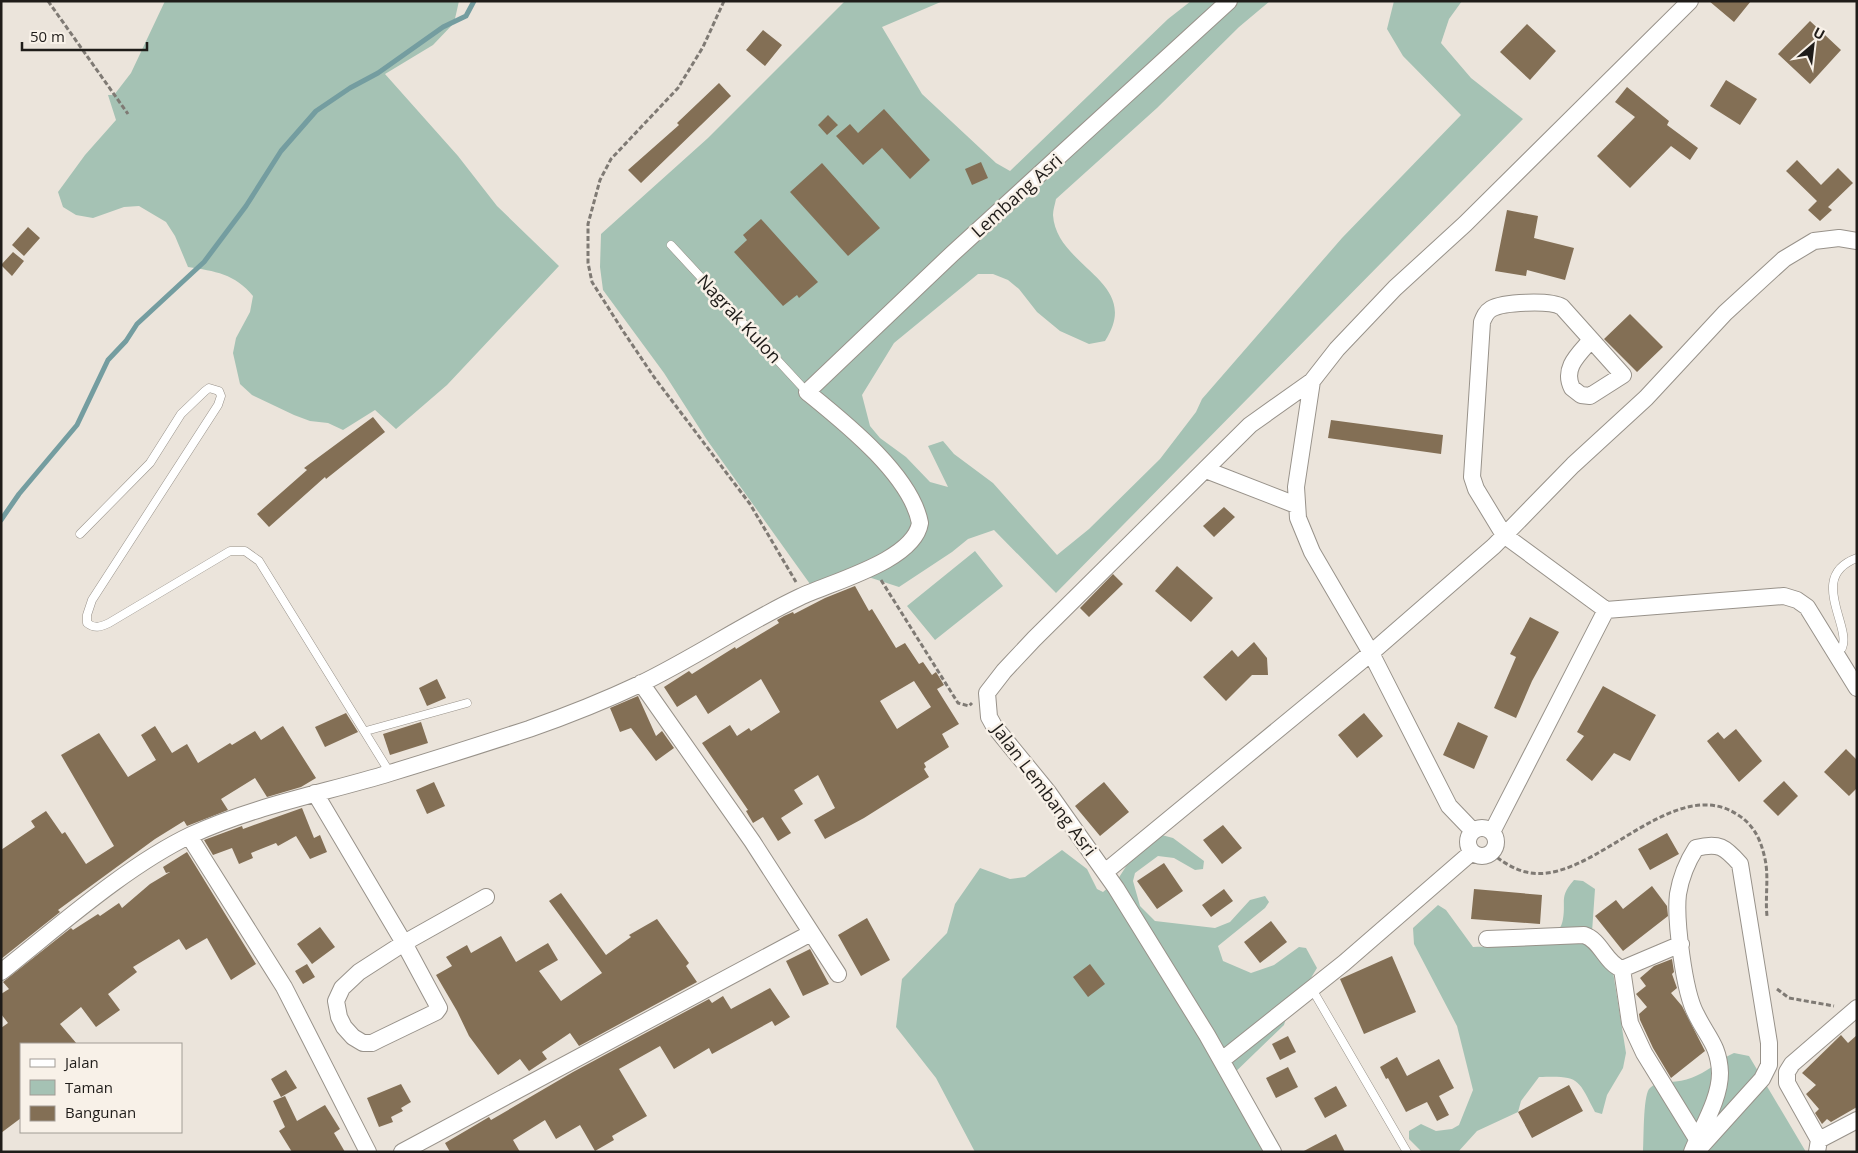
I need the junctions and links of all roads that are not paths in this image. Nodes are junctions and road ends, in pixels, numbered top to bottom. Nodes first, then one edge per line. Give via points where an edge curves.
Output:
1 (1229, 1) edge
2 (1690, 1) edge
3 (1857, 241) edge
4 (671, 245) dead end
5 (1591, 340) dead end
6 (1312, 381) junction
7 (807, 392) junction
8 (1206, 470) junction
9 (1296, 505) junction
10 (80, 534) dead end
11 (1504, 535) junction
12 (1857, 558) edge
13 (1606, 610) junction
14 (1372, 653) junction
15 (1834, 654) junction
16 (641, 683) junction
17 (1857, 688) edge
18 (467, 703) dead end
19 (366, 731) junction
20 (390, 773) junction
21 (315, 793) junction
22 (1473, 832) junction
23 (1492, 832) junction
24 (188, 836) junction
25 (1472, 852) junction
26 (1105, 872) junction
27 (486, 896) dead end
28 (811, 933) junction
29 (1487, 939) dead end
30 (404, 943) junction
31 (1680, 944) junction
32 (1622, 969) junction
33 (1, 972) edge
34 (838, 974) dead end
35 (1312, 989) junction
36 (1857, 1008) edge
37 (1222, 1060) junction
38 (1857, 1120) edge
39 (1818, 1146) edge
40 (1695, 1147) edge
41 (368, 1152) edge
42 (402, 1152) edge
43 (1273, 1152) edge
44 (1407, 1152) edge

1 - 7 street, Lembang Asri via 952,254
2 - 6 street via 1359,324
3 - 11 street via 1839,238 1814,241 1784,259 1725,313 1646,398
4 - 7 lane, Nagrak Kulon
5 - 11 street via 1562,307 1553,303 1498,306 1484,315 1472,477
6 - 8 street via 1250,425
6 - 9 street
7 - 16 street via 894,473 911,497 919,530 914,538 873,566 800,596
8 - 9 street
8 - 26 street, Jalan Lembang Asri via 1034,639 987,693 987,707 994,726 1048,792
9 - 14 street via 1301,530 1312,552
10 - 19 lane via 150,463 181,414 209,388 219,391 218,405 92,600 87,623 100,627 109,623 230,551 245,551 259,561
11 - 13 street
11 - 14 street
12 - 15 lane via 1840,570 1834,582 1833,596 1844,639 1842,648
13 - 15 street via 1784,596 1806,607
13 - 23 street
14 - 22 street via 1449,806
14 - 26 street
15 - 17 street
16 - 20 street via 531,728
16 - 28 street via 752,841
18 - 19 lane
19 - 20 lane
20 - 21 street
21 - 24 street
21 - 30 street
22 - 23 street via 1482,828
22 - 25 street via 1468,841
23 - 25 street via 1496,841 1493,852 1482,856
24 - 33 street via 119,881
24 - 41 street via 284,987
25 - 35 street
26 - 37 street, Jalan Lembang Asri
27 - 30 street
28 - 34 street
28 - 42 street
29 - 32 street via 1584,935 1593,939 1615,966
30 - 30 street via 438,1010 372,1043 358,1041 339,1017 338,995 359,972
31 - 32 street
31 - 40 street via 1695,1013 1715,1044 1718,1055 1718,1089
31 - 40 street via 1678,895 1685,865 1696,848 1711,844 1727,849 1740,864 1769,1042 1769,1064 1762,1079
32 - 40 street via 1630,1023
35 - 37 street
35 - 44 lane
36 - 39 street via 1792,1064 1787,1072 1787,1083
37 - 43 street, Jalan Lembang Asri
38 - 39 street

